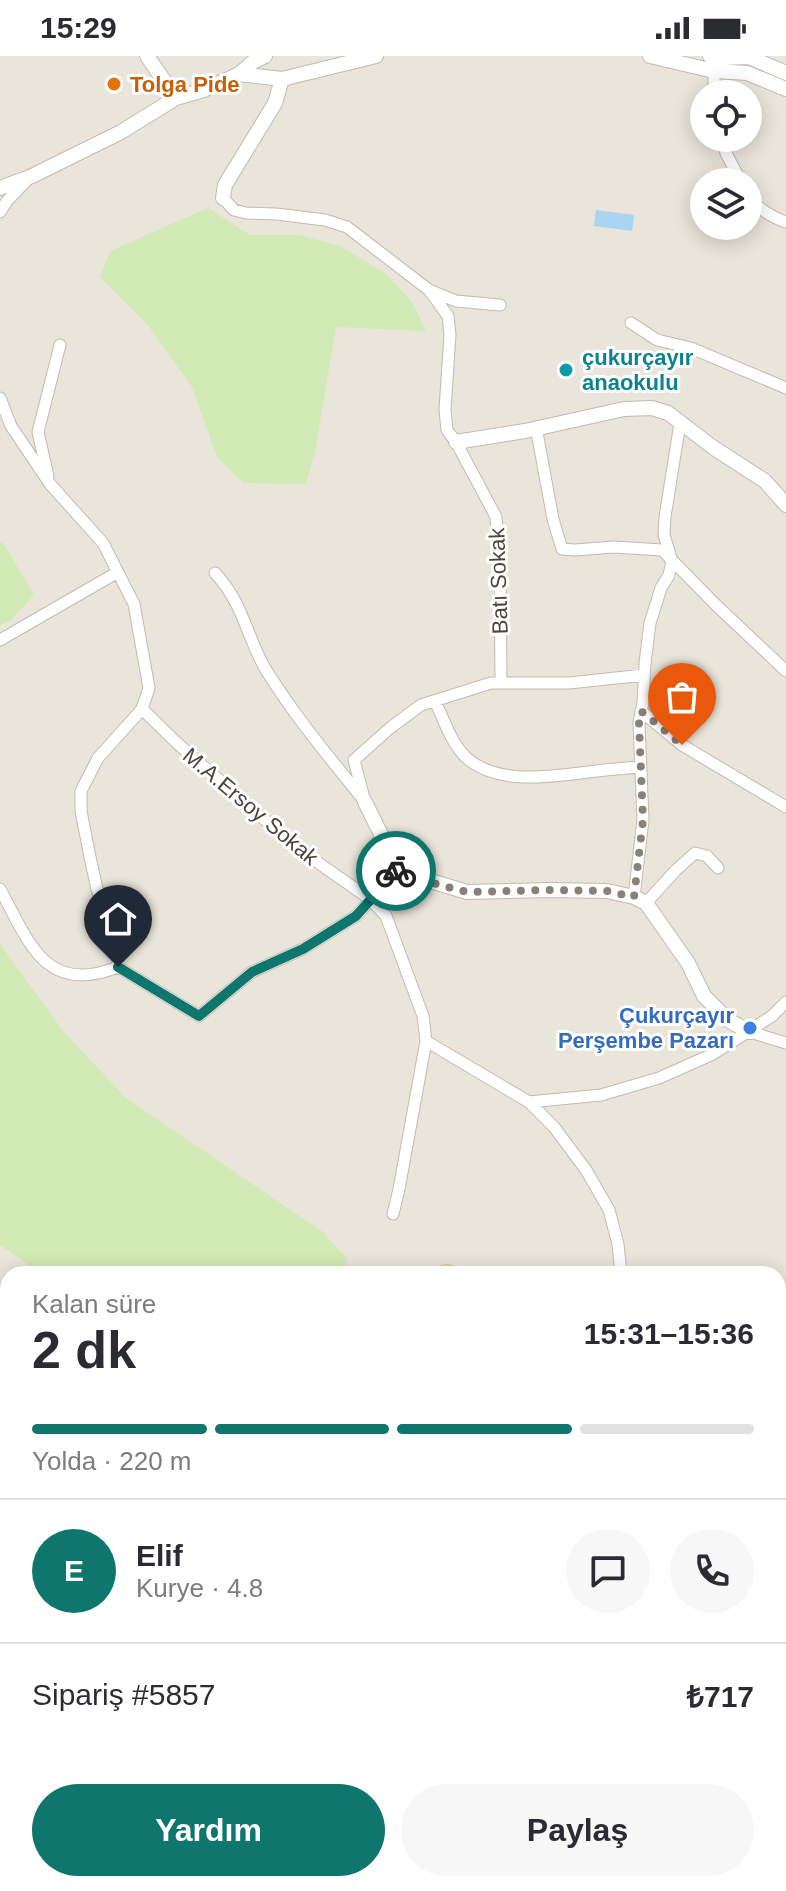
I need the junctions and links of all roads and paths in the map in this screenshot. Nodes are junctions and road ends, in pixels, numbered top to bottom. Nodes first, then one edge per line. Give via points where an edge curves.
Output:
1 (147, 56) edge
2 (265, 56) edge
3 (376, 56) edge
4 (650, 56) edge
5 (748, 57) edge
6 (712, 64) edge
7 (747, 73) junction
8 (786, 73) edge
9 (239, 74) junction
10 (282, 79) junction
11 (786, 89) edge
12 (176, 98) junction
13 (32, 176) junction
14 (0, 188) edge
15 (223, 198) joint
16 (762, 208) edge
17 (0, 212) edge
18 (786, 222) edge
19 (429, 290) junction
20 (500, 305) dead end
21 (631, 323) dead end
22 (60, 345) dead end
23 (786, 388) edge
24 (0, 398) edge
25 (680, 423) junction
26 (536, 427) junction
27 (456, 442) junction
28 (765, 481) junction
29 (50, 484) junction
30 (786, 489) edge
31 (786, 505) edge
32 (672, 561) junction
33 (118, 572) junction
34 (215, 573) dead end
35 (0, 640) edge
36 (786, 671) edge
37 (644, 675) junction
38 (501, 683) junction
39 (435, 701) junction
40 (142, 709) junction
41 (641, 711) junction
42 (641, 767) junction
43 (365, 802) junction
44 (784, 803) edge
45 (718, 868) dead end
46 (398, 869) junction
47 (0, 889) edge
48 (370, 899) junction
49 (640, 900) junction
50 (118, 967) junction
51 (786, 1002) edge
52 (750, 1032) junction
53 (426, 1041) junction
54 (786, 1043) edge
55 (529, 1102) junction
56 (393, 1214) dead end
57 (620, 1266) edge

1 - 12 street
2 - 9 street
3 - 10 street
4 - 6 street
5 - 6 street via 718,58
5 - 7 street
5 - 8 street
6 - 7 street
7 - 11 street
9 - 10 street
9 - 12 street
10 - 15 street via 275,103 225,185
12 - 13 street
13 - 14 street
13 - 17 street
15 - 19 street via 234,210 246,213 347,227
16 - 18 street
19 - 20 street via 456,301
19 - 27 street, Batı Sokak via 448,316 445,409 447,430
21 - 23 street via 657,340 691,348
22 - 29 street via 38,432
24 - 29 street via 11,426
25 - 26 street via 652,408
25 - 28 street
25 - 32 street via 665,517
26 - 27 street
26 - 32 street via 562,549 662,550
27 - 38 street, Batı Sokak via 496,517
28 - 30 street
28 - 31 street
29 - 33 street via 103,543
32 - 36 street
32 - 37 street via 650,623
33 - 35 street
33 - 40 street via 134,604 141,639 149,688
34 - 43 street via 233,595 265,668
37 - 38 street
37 - 41 street
38 - 39 street
39 - 42 street via 458,747 485,769 540,778
39 - 43 street via 421,705 354,760
40 - 48 street, M.A.Ersoy Sokak via 273,827
40 - 50 street via 98,758 81,791 90,857 118,950
41 - 42 street
41 - 44 street via 682,745
42 - 49 street
43 - 46 street
45 - 49 street via 707,856 695,853
46 - 48 street
46 - 49 street via 467,892 607,891
47 - 50 street via 31,946 61,973 88,975
48 - 50 street via 356,916 303,949 252,972 199,1016
48 - 53 street, M.A.Ersoy Sokak via 386,916 423,1016
49 - 52 street via 688,963 704,996 728,1020
51 - 52 street
52 - 54 street
52 - 55 street via 659,1078 601,1095
53 - 55 street
53 - 56 street, M.A.Ersoy Sokak
55 - 57 street via 586,1170 609,1210

